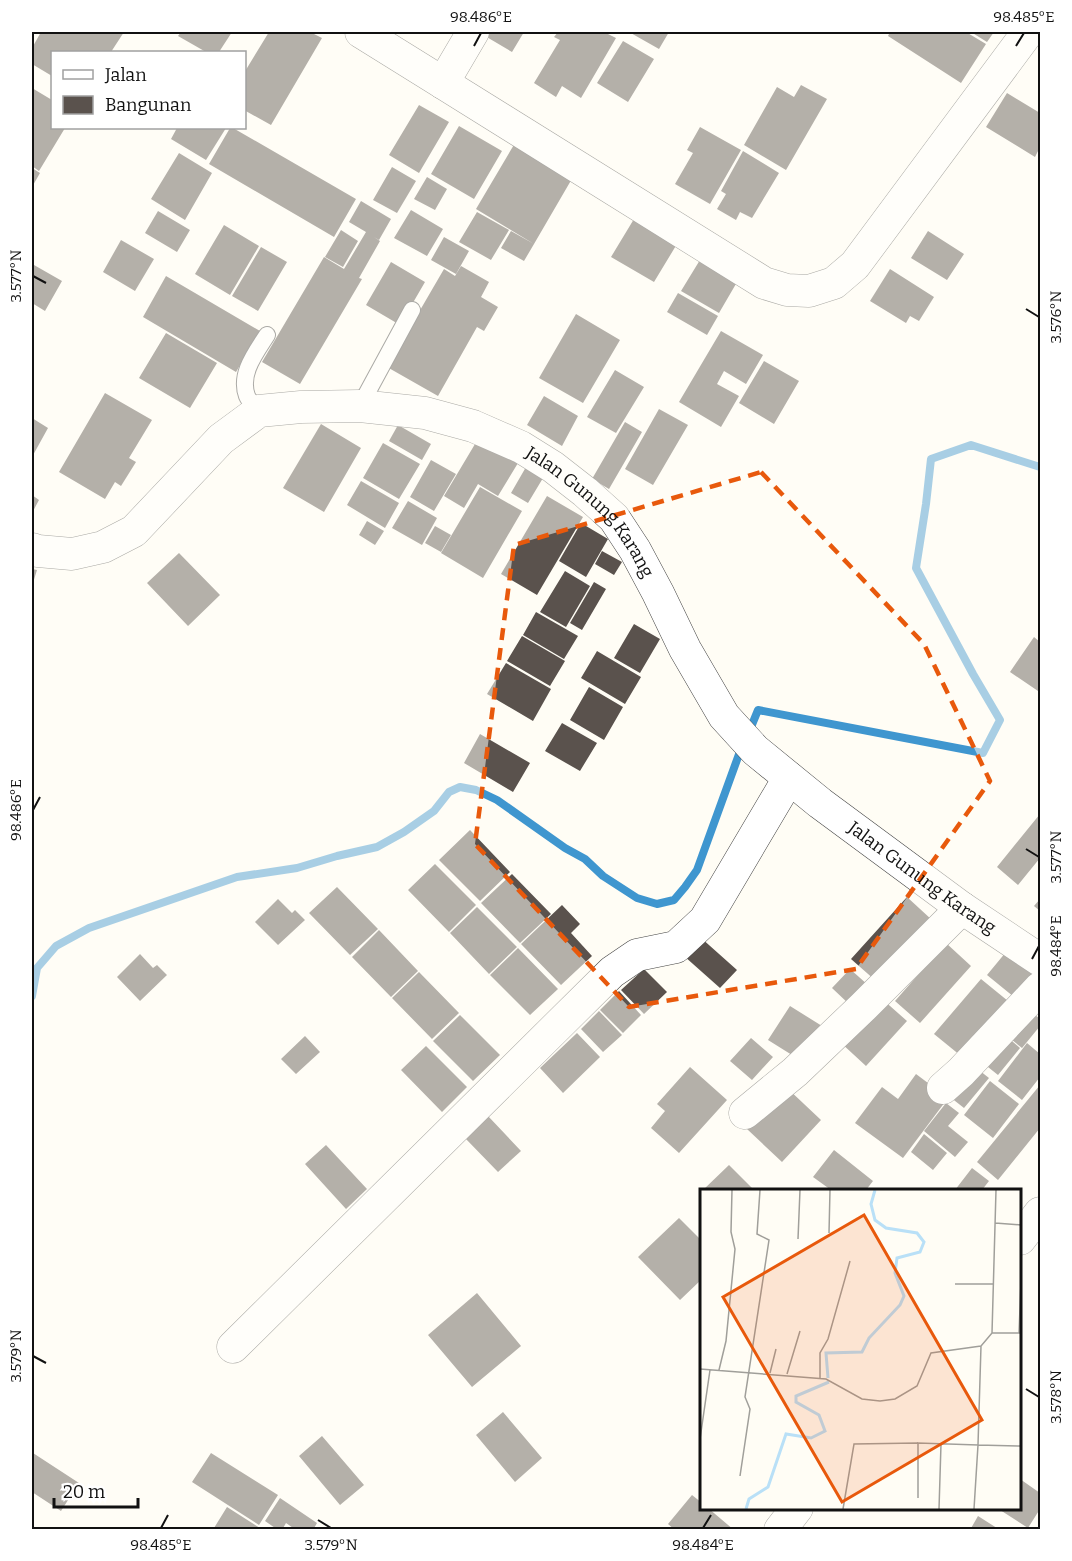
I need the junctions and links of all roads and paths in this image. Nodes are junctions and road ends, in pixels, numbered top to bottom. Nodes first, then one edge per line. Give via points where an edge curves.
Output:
1 (361, 32) edge
2 (473, 32) edge
3 (1028, 32) edge
4 (443, 83) junction
5 (412, 310) dead end
6 (267, 335) dead end
7 (360, 406) junction
8 (259, 411) junction
9 (32, 549) edge
10 (789, 778) junction
11 (962, 908) junction
12 (1041, 960) edge
13 (1041, 988) edge
14 (943, 1088) dead end
15 (745, 1113) dead end
16 (1041, 1214) edge
17 (1021, 1238) edge
18 (232, 1347) dead end
19 (796, 1510) edge
20 (780, 1530) edge

1 - 4 street
2 - 4 street
3 - 4 street via 855,265 834,283 809,291 764,283
5 - 7 lane
6 - 8 lane via 244,379 248,398
7 - 8 street, Jalan Gunung Karang
7 - 10 street, Jalan Gunung Karang via 425,412 473,426 521,447 585,492 614,518 635,550 724,716 755,750
8 - 9 street via 220,439 134,531 103,547 72,554
10 - 11 street, Jalan Gunung Karang
10 - 18 street via 705,920 676,947 637,955 612,972
11 - 12 street, Jalan Gunung Karang
11 - 15 street via 864,1007
13 - 14 street
16 - 17 street
19 - 20 street

